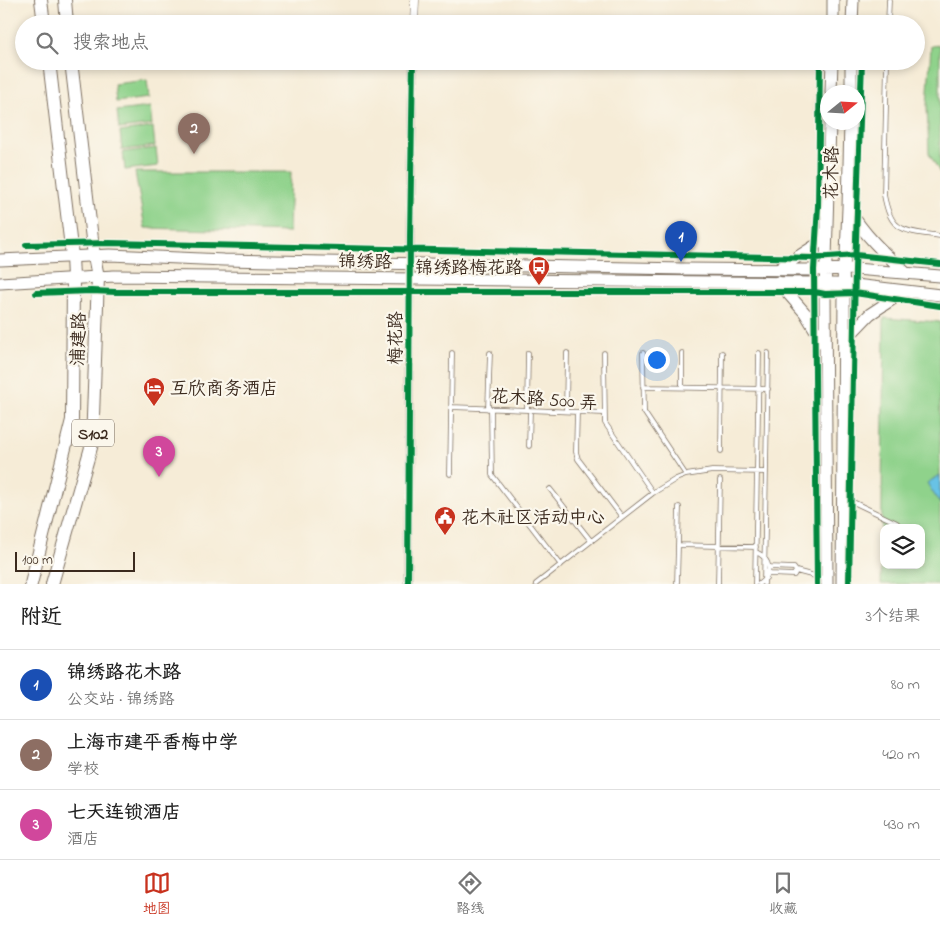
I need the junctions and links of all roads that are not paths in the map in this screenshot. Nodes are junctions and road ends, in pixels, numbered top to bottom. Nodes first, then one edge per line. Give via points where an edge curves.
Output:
1 (41, 0) edge
2 (65, 0) edge
3 (415, 0) edge
4 (833, 0) edge
5 (853, 0) edge
6 (889, 0) edge
7 (43, 15) edge
8 (66, 15) edge
9 (414, 15) edge
10 (833, 15) edge
11 (852, 15) edge
12 (888, 15) edge
13 (50, 70) edge
14 (72, 70) edge
15 (414, 70) edge
16 (832, 70) edge
17 (852, 70) edge
18 (888, 70) edge
19 (831, 85) edge
20 (851, 85) edge
21 (830, 130) edge
22 (850, 130) edge
23 (848, 208) junction
24 (827, 230) junction
25 (940, 236) edge
26 (72, 256) junction
27 (94, 256) junction
28 (0, 260) edge
29 (410, 263) junction
30 (778, 269) junction
31 (825, 269) junction
32 (843, 269) junction
33 (905, 272) junction
34 (940, 276) edge
35 (98, 277) junction
36 (74, 278) junction
37 (410, 279) junction
38 (778, 282) junction
39 (0, 283) edge
40 (826, 284) junction
41 (844, 284) junction
42 (905, 291) junction
43 (940, 295) edge
44 (844, 341) junction
45 (825, 346) junction
46 (452, 353) dead end
47 (490, 353) dead end
48 (528, 353) dead end
49 (567, 353) dead end
50 (604, 353) dead end
51 (643, 353) dead end
52 (682, 353) dead end
53 (722, 353) dead end
54 (759, 353) dead end
55 (768, 353) dead end
56 (643, 386) junction
57 (682, 387) junction
58 (722, 388) junction
59 (759, 389) junction
60 (768, 389) junction
61 (451, 407) junction
62 (490, 409) junction
63 (529, 410) junction
64 (566, 412) junction
65 (577, 412) junction
66 (604, 413) junction
67 (529, 446) dead end
68 (721, 451) dead end
69 (757, 472) junction
70 (766, 472) junction
71 (450, 474) dead end
72 (686, 475) junction
73 (720, 480) dead end
74 (550, 489) dead end
75 (653, 493) junction
76 (851, 501) dead end
77 (679, 507) dead end
78 (622, 517) junction
79 (897, 523) dead end
80 (591, 541) junction
81 (678, 545) junction
82 (718, 546) junction
83 (756, 549) junction
84 (765, 557) junction
85 (561, 565) junction
86 (769, 567) junction
87 (796, 571) junction
88 (769, 574) junction
89 (764, 582) edge
90 (827, 582) edge
91 (31, 584) edge
92 (52, 584) edge
93 (408, 584) edge
94 (536, 584) edge
95 (677, 584) edge
96 (718, 584) edge
97 (757, 584) edge
98 (842, 584) edge

1 - 7 main road
2 - 8 main road
3 - 9 street
4 - 10 main road
5 - 11 main road
6 - 12 lane
13 - 26 main road, 浦建路 / S102
14 - 27 main road, 浦建路 / S102
15 - 29 street, 梅花路
16 - 19 main road
17 - 20 main road
18 - 25 lane via 884,196 888,211 897,225 912,232
21 - 24 main road, 花木路
22 - 23 main road, 花木路
23 - 32 main road, 花木路
23 - 33 main road via 873,242
24 - 30 main road via 816,245
24 - 31 main road, 花木路
26 - 27 main road, 锦绣路
26 - 28 main road, 锦绣路
26 - 36 main road, 浦建路 / S102
27 - 29 main road, 锦绣路
27 - 35 main road, 浦建路 / S102
29 - 30 main road, 锦绣路
29 - 37 street, 梅花路
30 - 31 main road, 锦绣路
31 - 32 main road, 锦绣路
31 - 40 main road, 花木路
32 - 33 main road, 锦绣路
32 - 41 main road, 花木路
33 - 34 main road, 锦绣路
35 - 36 main road, 锦绣路
35 - 37 main road, 锦绣路
35 - 92 main road, 浦建路 / S102 via 92,444
36 - 39 main road, 锦绣路
36 - 91 main road, 浦建路 / S102 via 72,420
37 - 38 main road, 锦绣路
37 - 93 street, 梅花路
38 - 40 main road, 锦绣路
38 - 45 main road via 805,313
40 - 41 main road, 锦绣路
40 - 45 main road, 花木路
41 - 42 main road, 锦绣路
41 - 44 main road, 花木路
42 - 43 main road, 锦绣路
42 - 44 main road via 870,314
44 - 98 main road, 花木路
45 - 90 main road, 花木路
46 - 61 lane
47 - 62 lane
48 - 63 lane
49 - 64 lane
50 - 66 lane
51 - 56 lane
52 - 57 lane
53 - 58 lane
54 - 59 lane
55 - 60 lane
56 - 57 lane
56 - 72 lane via 646,418
57 - 58 lane
58 - 59 lane
58 - 68 lane
59 - 60 lane
59 - 69 lane
60 - 70 lane
61 - 62 lane, 花木路 500 弄
61 - 71 lane
62 - 63 lane, 花木路 500 弄
62 - 85 lane via 492,475
63 - 64 lane, 花木路 500 弄
63 - 67 lane
64 - 65 lane, 花木路 500 弄
65 - 66 lane, 花木路 500 弄
65 - 78 lane via 578,458
66 - 75 lane, 花木路 500 弄 via 607,428
69 - 70 lane
69 - 72 lane via 724,470
69 - 83 lane
70 - 84 lane
72 - 75 lane
73 - 82 lane
74 - 80 lane
75 - 78 lane
76 - 79 lane
77 - 81 lane
78 - 80 lane
80 - 85 lane
81 - 82 lane
81 - 95 lane
82 - 83 lane
82 - 96 lane
83 - 84 lane
83 - 97 lane
84 - 86 lane
84 - 89 lane
85 - 94 lane
86 - 87 lane via 794,568
86 - 88 lane
87 - 88 lane via 794,574
87 - 90 lane
88 - 89 lane
89 - 97 lane

